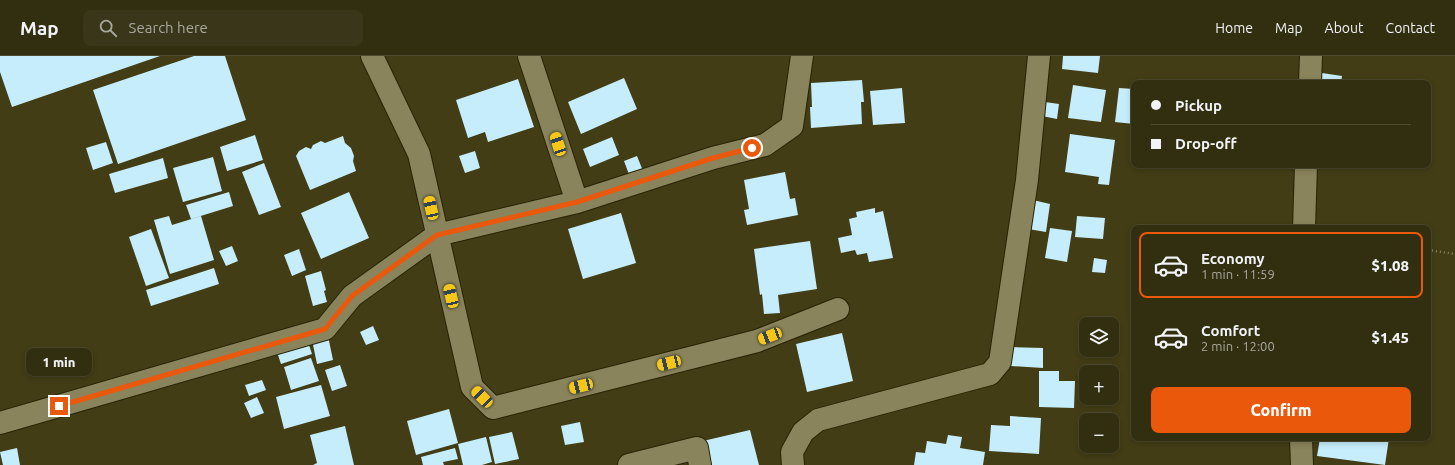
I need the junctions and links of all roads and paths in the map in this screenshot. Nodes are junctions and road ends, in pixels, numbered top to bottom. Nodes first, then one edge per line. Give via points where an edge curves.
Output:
1 (372, 56) edge
2 (529, 56) edge
3 (802, 56) edge
4 (1039, 56) edge
5 (1311, 56) edge
6 (1310, 80) edge
7 (1306, 168) edge
8 (577, 202) junction
9 (1304, 225) edge
10 (437, 235) junction
11 (1431, 250) edge
12 (1455, 254) edge
13 (838, 310) dead end
14 (0, 423) edge
15 (1301, 441) edge
16 (629, 465) edge
17 (700, 465) edge
18 (793, 465) edge
19 (1302, 465) edge

1 - 10 street via 419,154
2 - 8 street
3 - 8 street via 792,126 765,145 713,158
4 - 18 street via 1027,180 1000,362 990,374 818,420 803,432 792,452
5 - 6 street
7 - 9 street
8 - 10 street
10 - 13 street via 472,387 493,408 757,341
10 - 14 street via 352,296 325,329
11 - 12 path
15 - 19 street
16 - 17 street via 697,448

